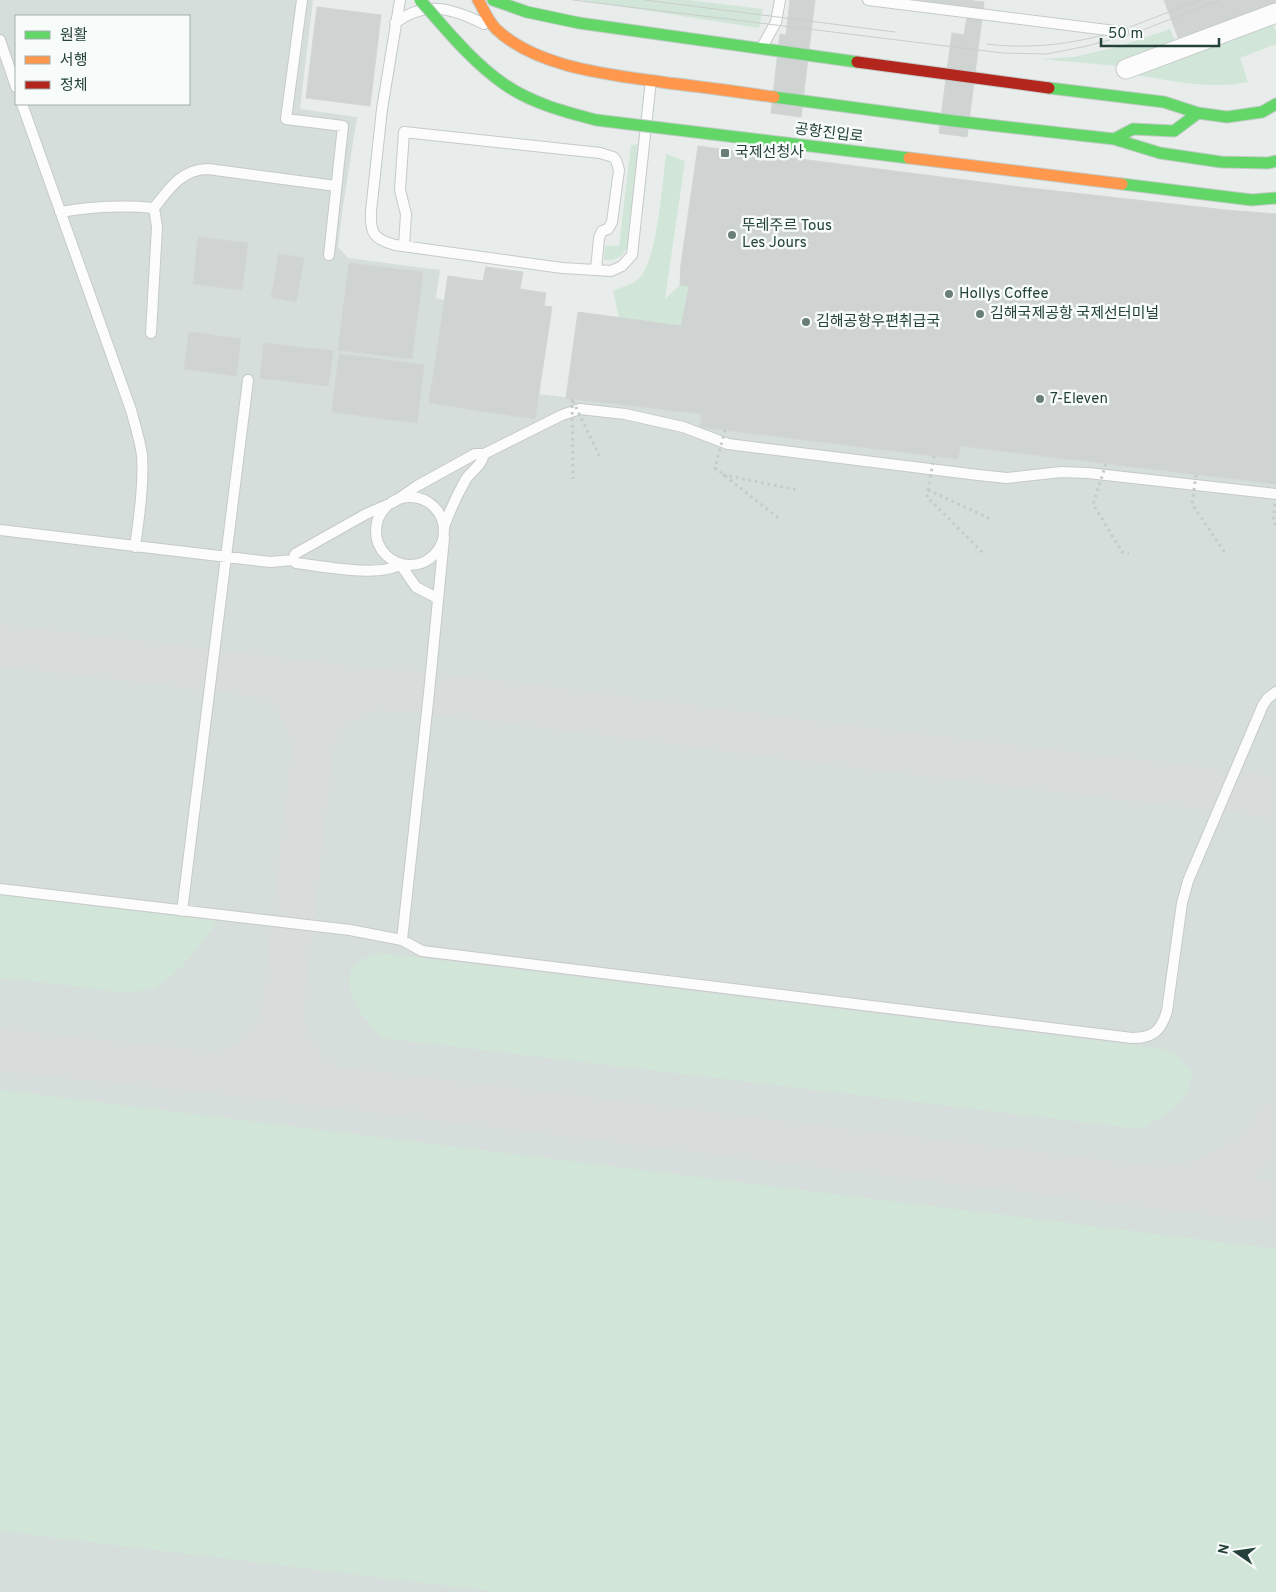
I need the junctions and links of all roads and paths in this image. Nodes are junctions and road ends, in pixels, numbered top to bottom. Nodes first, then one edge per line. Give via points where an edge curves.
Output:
1 (302, 0) edge
2 (400, 0) edge
3 (420, 0) edge
4 (478, 0) edge
5 (493, 0) edge
6 (780, 0) edge
7 (868, 0) edge
8 (1276, 13) edge
9 (395, 24) junction
10 (495, 29) junction
11 (1123, 32) dead end
12 (0, 40) edge
13 (760, 49) junction
14 (1126, 69) dead end
15 (651, 80) junction
16 (15, 84) edge
17 (1276, 104) edge
18 (22, 105) edge
19 (1262, 112) junction
20 (1198, 113) junction
21 (1276, 119) edge
22 (1114, 139) junction
23 (1276, 161) edge
24 (336, 186) junction
25 (1276, 198) edge
26 (154, 208) junction
27 (60, 212) junction
28 (404, 246) junction
29 (329, 255) dead end
30 (596, 270) junction
31 (151, 333) dead end
32 (248, 380) dead end
33 (726, 430) dead end
34 (484, 454) junction
35 (934, 456) dead end
36 (601, 459) dead end
37 (1106, 464) dead end
38 (723, 475) junction
39 (1196, 475) dead end
40 (572, 479) dead end
41 (798, 490) dead end
42 (928, 490) junction
43 (1276, 494) edge
44 (1276, 499) edge
45 (394, 502) junction
46 (781, 520) dead end
47 (993, 520) dead end
48 (1276, 525) edge
49 (444, 527) junction
50 (0, 530) edge
51 (444, 538) junction
52 (135, 547) junction
53 (1129, 553) dead end
54 (1225, 553) dead end
55 (984, 554) dead end
56 (226, 557) junction
57 (293, 560) junction
58 (400, 564) junction
59 (437, 598) junction
60 (1276, 692) edge
61 (0, 889) edge
62 (182, 911) junction
63 (402, 940) junction

1 - 24 lane via 286,119 343,126
2 - 9 lane
3 - 25 main road, 공항진입로, bridge via 470,55 504,84 536,101 578,116 1252,200
4 - 10 main road
5 - 13 main road via 527,12 579,23
6 - 13 lane via 776,22
7 - 11 lane
8 - 14 street
9 - 10 lane via 416,10 436,8 452,10
9 - 28 lane via 370,226 382,241
10 - 15 main road via 526,49 564,64 604,74
12 - 16 lane
13 - 20 main road via 1164,102
15 - 22 main road
15 - 30 lane via 632,254 622,266 611,271
17 - 19 main road
18 - 27 lane
19 - 20 main road via 1227,117
19 - 21 main road
20 - 22 main road via 1174,131 1133,129
22 - 23 main road via 1160,153 1221,162
24 - 26 lane via 197,169 175,182
24 - 29 lane
26 - 27 lane via 87,207
26 - 31 lane via 157,227
27 - 52 lane via 139,439 142,478
28 - 30 lane
28 - 30 lane via 406,214 400,190 404,132 600,153 616,160 619,170 612,222 599,238
32 - 56 lane
33 - 38 path, bridge via 715,468
34 - 43 lane via 580,409 625,414 674,425 728,444 978,475 1007,478 1061,472 1088,473
34 - 45 lane via 475,454
34 - 49 lane via 482,462 468,476 454,500
35 - 42 path, bridge
36 - 40 path, bridge via 572,399
37 - 53 path, bridge via 1093,504 1122,552
38 - 41 path
38 - 46 path, bridge
39 - 54 path, bridge via 1192,504
42 - 47 path
42 - 55 path, bridge via 928,497
44 - 48 path via 1273,521
45 - 49 lane via 415,496 425,500 435,506
45 - 57 lane via 295,554
45 - 58 lane via 379,518 377,540 382,550
49 - 51 lane
50 - 52 lane
51 - 58 lane via 440,549 422,563
51 - 59 lane
52 - 56 lane
56 - 57 lane via 270,562
56 - 62 lane
57 - 58 lane via 296,563 379,571
58 - 59 lane via 416,587
59 - 63 lane
60 - 63 lane via 1263,705 1188,881 1164,1023 1144,1038 422,951
61 - 62 lane
62 - 63 lane via 350,930

